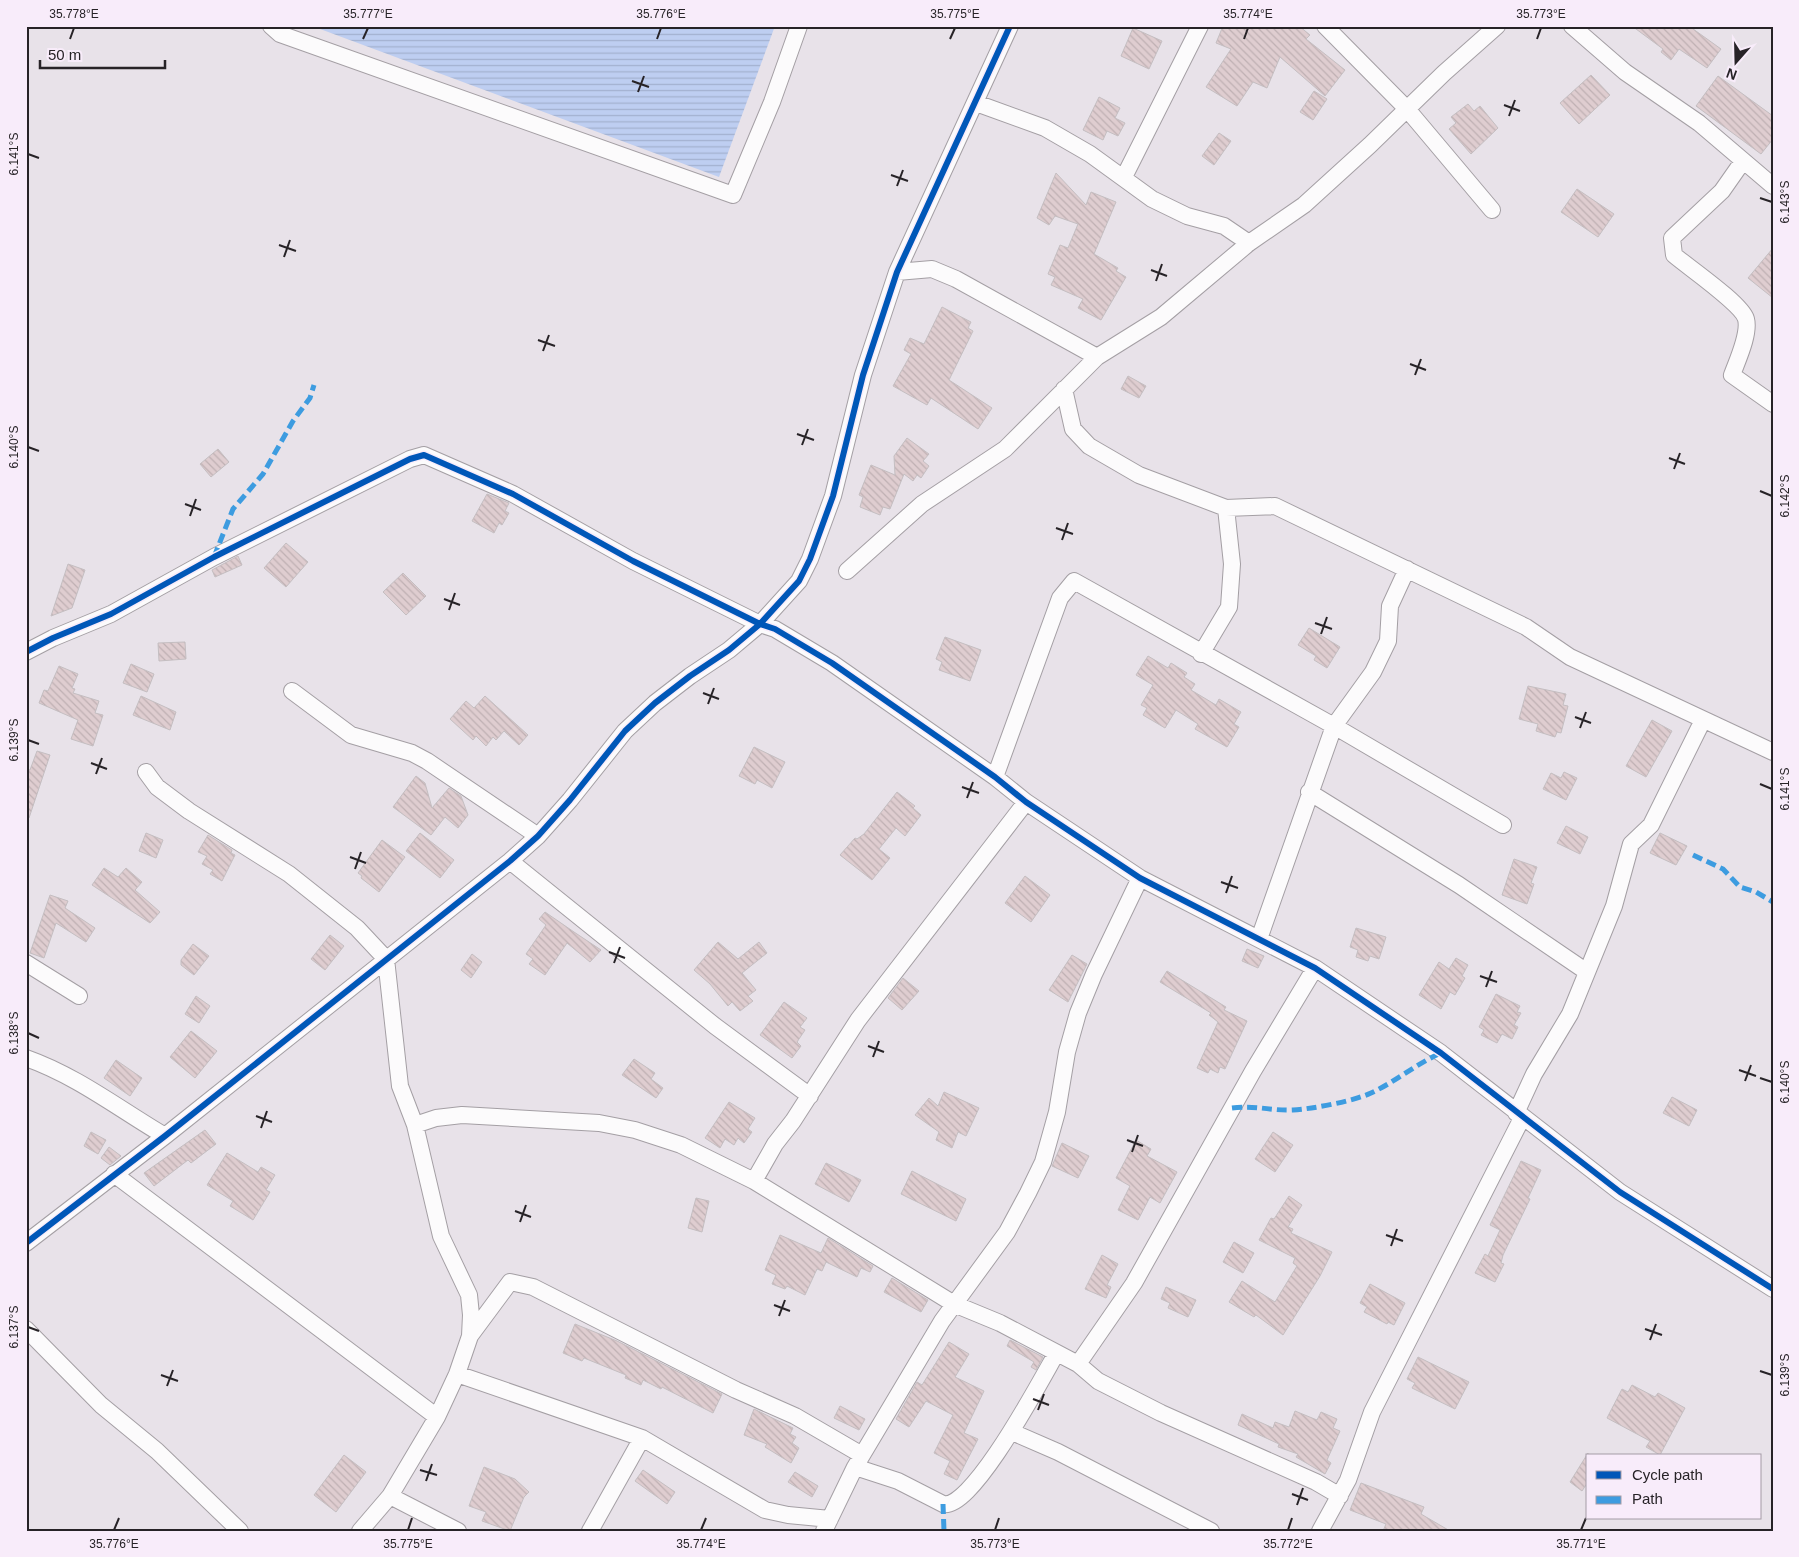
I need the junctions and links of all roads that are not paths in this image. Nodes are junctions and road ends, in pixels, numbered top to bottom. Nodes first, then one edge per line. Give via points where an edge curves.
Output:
1 (271, 26) edge
2 (799, 26) edge
3 (1010, 26) edge
4 (1200, 26) edge
5 (1325, 26) edge
6 (1497, 26) edge
7 (1572, 26) edge
8 (976, 103) junction
9 (1406, 109) junction
10 (1743, 162) junction
11 (1124, 177) junction
12 (1773, 186) edge
13 (1492, 210) dead end
14 (1248, 243) junction
15 (897, 272) junction
16 (1097, 357) junction
17 (1064, 389) junction
18 (1773, 404) edge
19 (1226, 508) junction
20 (1407, 569) junction
21 (847, 571) dead end
22 (760, 624) junction
23 (26, 652) edge
24 (1202, 654) junction
25 (292, 691) dead end
26 (1704, 720) junction
27 (1334, 726) junction
28 (1773, 752) edge
29 (146, 772) dead end
30 (995, 776) junction
31 (1309, 792) junction
32 (1026, 802) junction
33 (1503, 825) dead end
34 (538, 836) junction
35 (510, 861) junction
36 (1140, 878) junction
37 (1258, 939) junction
38 (386, 959) junction
39 (26, 963) edge
40 (1315, 968) junction
41 (1587, 972) junction
42 (79, 996) dead end
43 (26, 1058) edge
44 (810, 1096) junction
45 (1519, 1115) junction
46 (414, 1125) junction
47 (165, 1136) junction
48 (114, 1174) junction
49 (754, 1181) junction
50 (26, 1243) edge
51 (1773, 1289) edge
52 (954, 1304) junction
53 (26, 1329) edge
54 (470, 1336) junction
55 (1056, 1354) junction
56 (1078, 1364) junction
57 (457, 1374) junction
58 (436, 1417) junction
59 (1012, 1432) junction
60 (642, 1438) junction
61 (859, 1461) junction
62 (390, 1496) junction
63 (1340, 1496) junction
64 (827, 1525) edge
65 (231, 1528) edge
66 (360, 1531) edge
67 (458, 1531) edge
68 (590, 1531) edge
69 (1211, 1531) edge
70 (1320, 1531) edge

1 - 2 street via 280,34 733,195
3 - 8 street
4 - 11 street
5 - 9 street
6 - 9 street
7 - 10 street via 1625,72 1700,123
8 - 11 street via 1045,128
8 - 15 street
9 - 13 street
9 - 14 street via 1304,204
10 - 12 street
10 - 18 street via 1722,190 1672,238 1674,255 1736,305 1746,319 1744,341 1732,375
11 - 14 street via 1152,199 1187,216 1224,226
14 - 16 street via 1161,317
15 - 16 street via 932,269 956,279
15 - 22 street via 863,375 833,496 810,559 800,581
16 - 17 street
17 - 19 street via 1073,429 1089,446 1139,475
17 - 21 street via 1005,449 922,504
19 - 20 street via 1275,506
19 - 24 street via 1232,564 1229,607
20 - 26 street via 1526,627 1570,657
20 - 27 street via 1390,606 1388,641 1373,672
22 - 23 street via 633,561 513,494 424,456 401,464 214,557 111,614
22 - 30 street via 775,629 832,663
22 - 34 street via 655,703 625,731
24 - 27 street
24 - 30 street via 1074,581 1060,598
25 - 34 street via 351,735 412,753 427,761
26 - 28 street
26 - 41 street via 1651,825 1631,844 1614,906
27 - 31 street
27 - 33 street
29 - 38 street via 157,787 189,811 289,874 357,928
30 - 32 street
31 - 37 street
31 - 41 street via 1459,885
32 - 36 street
32 - 44 street via 858,1020
34 - 35 street
35 - 38 street
35 - 44 street via 715,1026
36 - 37 street
36 - 52 street via 1078,1013 1067,1052 1058,1112 1043,1162 1007,1232
37 - 40 street
38 - 46 street via 400,1086
38 - 47 street
39 - 42 street
40 - 45 street via 1441,1053
40 - 56 street via 1134,1283
41 - 45 street via 1570,1014 1534,1074
43 - 47 street via 106,1097
44 - 49 street via 775,1144
45 - 51 street via 1620,1192
45 - 63 street via 1366,1424
46 - 49 street via 462,1115 599,1123 635,1130 681,1145
46 - 54 street via 441,1236 469,1295
47 - 48 street
48 - 50 street
48 - 58 street
49 - 52 street
52 - 55 street via 1000,1323
52 - 61 street
53 - 65 street via 101,1404 157,1451
54 - 57 street
54 - 61 street via 510,1282 526,1284 736,1390 795,1416
55 - 56 street
55 - 59 street
56 - 63 street via 1098,1381 1148,1407 1316,1482
57 - 58 street
57 - 60 street
58 - 62 street
59 - 61 street via 974,1484 957,1501 947,1505 931,1500
59 - 69 street via 1058,1452
60 - 64 street via 765,1510
60 - 68 street
61 - 64 street
62 - 66 street
62 - 67 street
63 - 70 street

